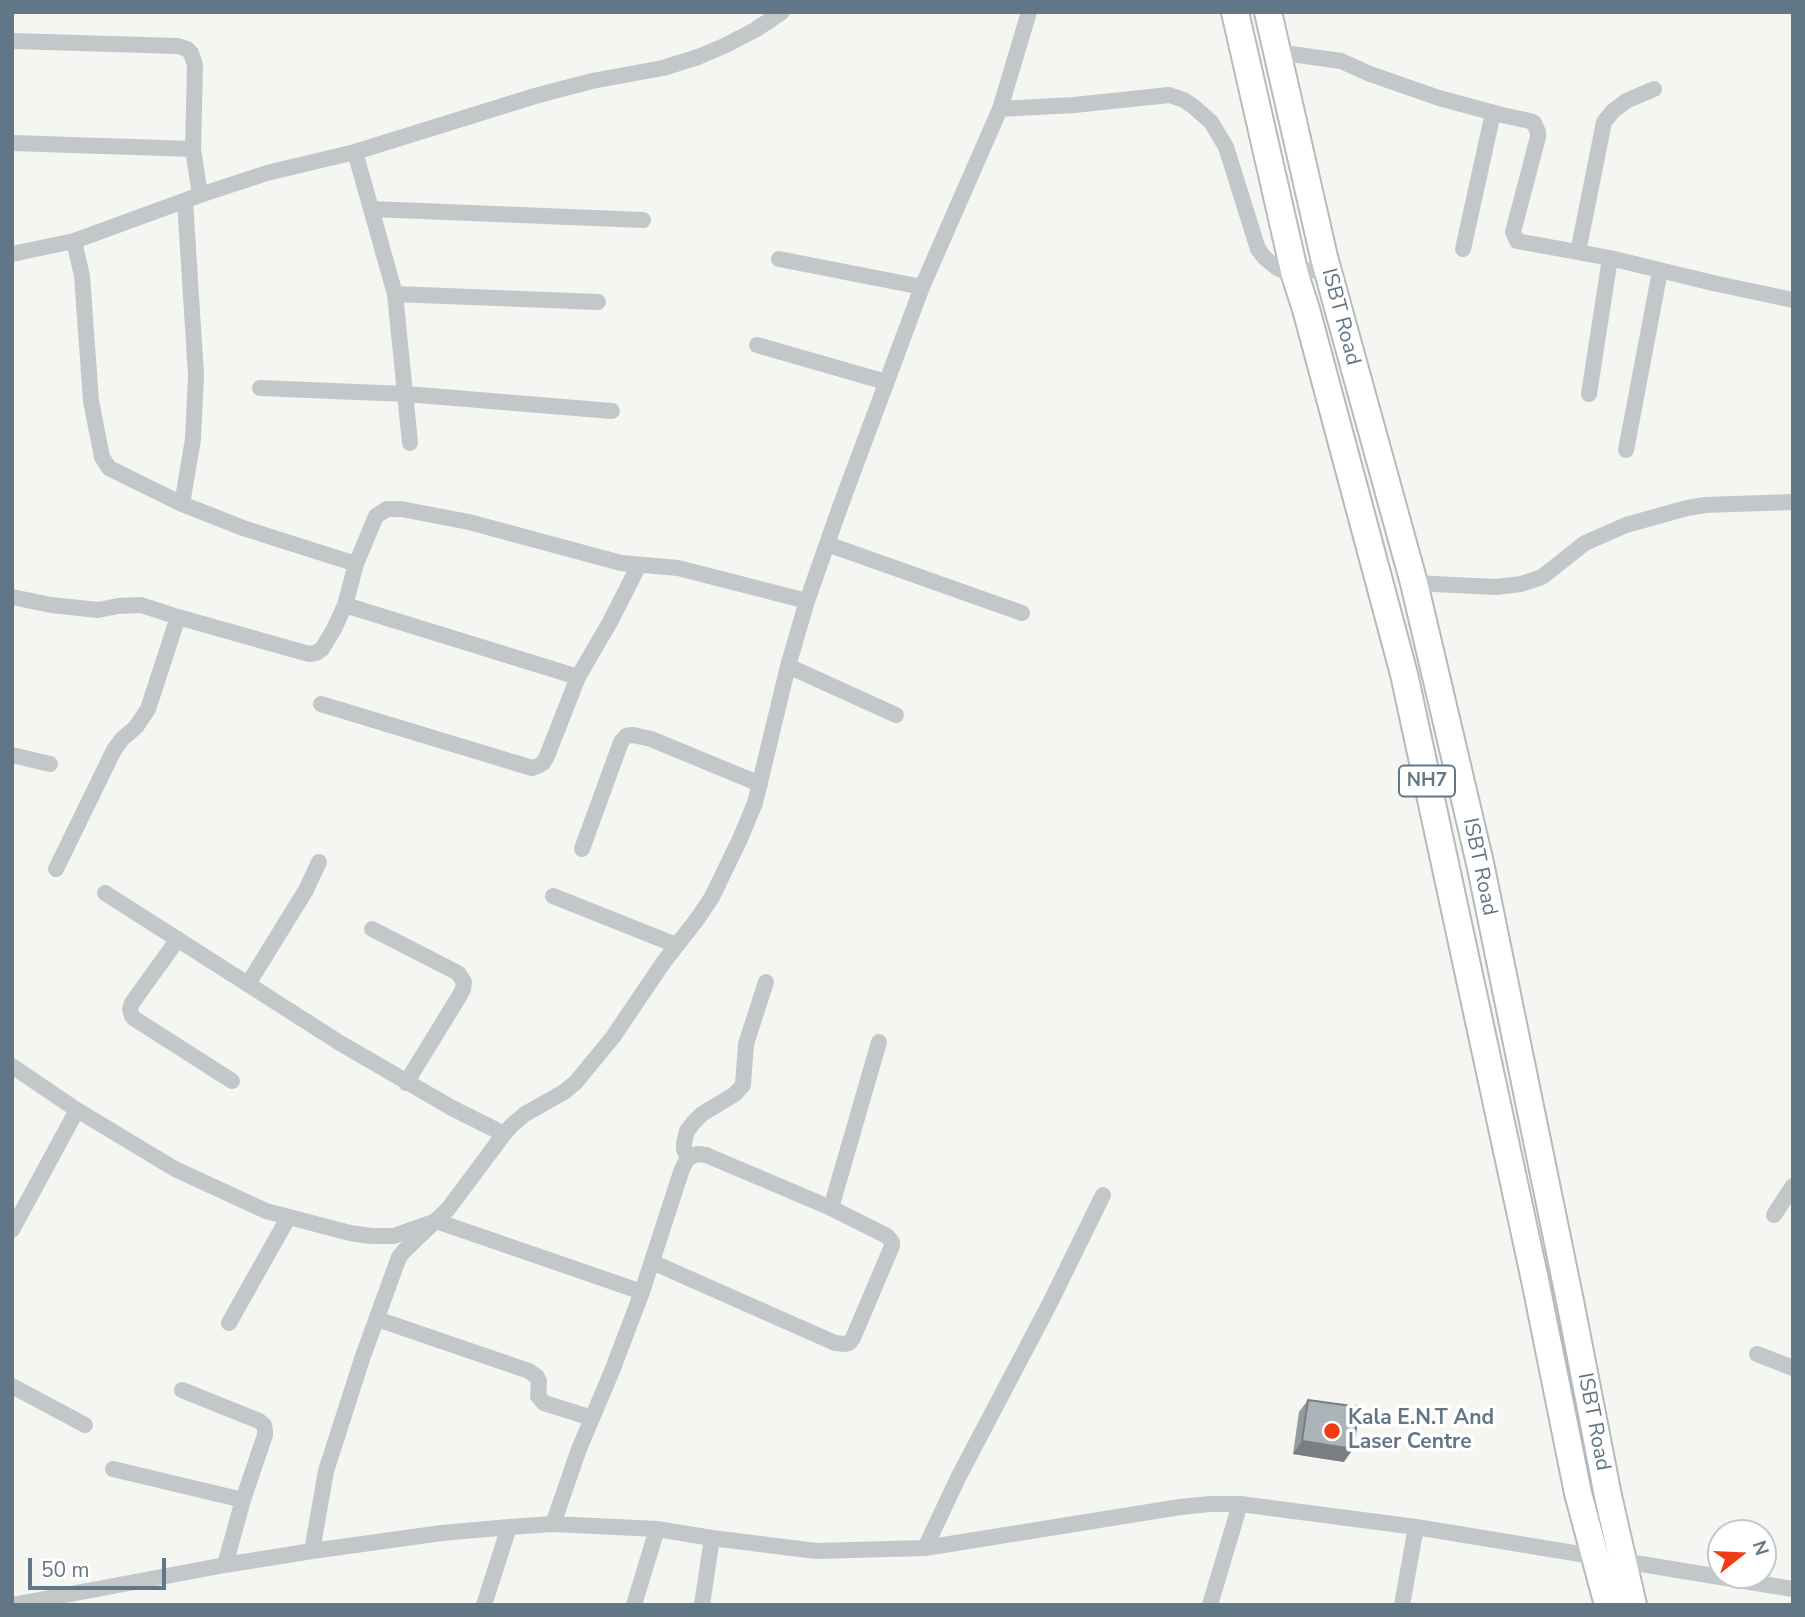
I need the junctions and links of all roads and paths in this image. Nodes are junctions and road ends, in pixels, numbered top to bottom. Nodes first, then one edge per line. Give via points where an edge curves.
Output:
1 (782, 12) edge
2 (1029, 12) edge
3 (1236, 12) edge
4 (1268, 12) edge
5 (12, 41) edge
6 (1277, 52) junction
7 (1654, 89) dead end
8 (1000, 109) junction
9 (1493, 113) junction
10 (12, 143) edge
11 (193, 149) junction
12 (355, 152) junction
13 (192, 197) junction
14 (372, 209) junction
15 (643, 220) dead end
16 (74, 241) junction
17 (1463, 249) dead end
18 (1578, 253) junction
19 (12, 254) edge
20 (1610, 258) junction
21 (779, 259) dead end
22 (1326, 266) junction
23 (1660, 271) junction
24 (1295, 275) junction
25 (922, 287) junction
26 (396, 294) junction
27 (1793, 300) edge
28 (598, 302) dead end
29 (757, 345) dead end
30 (886, 382) junction
31 (260, 388) dead end
32 (406, 394) junction
33 (1589, 394) dead end
34 (612, 411) dead end
35 (410, 443) dead end
36 (1626, 450) dead end
37 (1793, 502) edge
38 (182, 504) junction
39 (827, 544) junction
40 (356, 564) junction
41 (639, 565) junction
42 (1414, 583) junction
43 (12, 597) edge
44 (807, 601) junction
45 (345, 605) junction
46 (1022, 613) dead end
47 (178, 617) junction
48 (788, 666) junction
49 (578, 677) junction
50 (321, 704) dead end
51 (897, 715) dead end
52 (12, 755) edge
53 (50, 764) dead end
54 (760, 784) junction
55 (582, 849) dead end
56 (319, 862) dead end
57 (56, 869) dead end
58 (105, 893) dead end
59 (553, 896) dead end
60 (372, 929) dead end
61 (178, 939) junction
62 (676, 945) junction
63 (766, 982) dead end
64 (248, 984) junction
65 (879, 1042) dead end
66 (12, 1066) edge
67 (232, 1081) dead end
68 (406, 1083) junction
69 (77, 1110) junction
70 (503, 1134) junction
71 (688, 1157) junction
72 (1793, 1186) edge
73 (1103, 1195) dead end
74 (831, 1208) junction
75 (1774, 1215) dead end
76 (288, 1218) junction
77 (436, 1222) junction
78 (12, 1230) edge
79 (652, 1262) junction
80 (642, 1292) junction
81 (377, 1318) junction
82 (229, 1323) dead end
83 (1758, 1354) dead end
84 (1793, 1368) edge
85 (12, 1386) edge
86 (183, 1390) dead end
87 (592, 1418) junction
88 (85, 1425) dead end
89 (113, 1469) dead end
90 (243, 1500) junction
91 (1240, 1504) junction
92 (553, 1524) junction
93 (509, 1527) junction
94 (1416, 1527) junction
95 (657, 1529) junction
96 (712, 1538) junction
97 (925, 1548) junction
98 (312, 1551) junction
99 (1595, 1556) junction
100 (1622, 1560) junction
101 (225, 1565) junction
102 (1793, 1589) edge
103 (17, 1604) edge
104 (484, 1605) edge
105 (634, 1605) edge
106 (702, 1605) edge
107 (1210, 1605) edge
108 (1402, 1605) edge
109 (1608, 1605) edge
110 (1633, 1605) edge

1 - 12 street via 698,57 547,93
2 - 8 street
3 - 24 highway, NH7
4 - 6 highway, ISBT Road / NH7
5 - 11 street via 187,49 195,65
6 - 9 street via 1341,61
6 - 22 highway, ISBT Road / NH7
7 - 18 street via 1626,101 1604,122
8 - 24 street via 1170,94 1184,100 1211,122 1226,147 1258,249 1278,268
8 - 25 street
9 - 17 street
9 - 18 street via 1530,121 1538,132 1514,238
10 - 11 street
11 - 13 street
12 - 13 street
12 - 14 street
13 - 16 street
13 - 38 street via 196,375
14 - 15 street
14 - 26 street
16 - 19 street
16 - 38 street via 82,276 91,401 102,457 116,473
18 - 20 street
20 - 23 street
20 - 33 street
21 - 25 street
22 - 24 street
22 - 42 highway, ISBT Road / NH7
23 - 27 street
23 - 36 street
24 - 99 highway, NH7 via 1404,674
25 - 30 street
26 - 28 street
26 - 32 street
29 - 30 street
30 - 39 street
31 - 32 street
32 - 34 street
32 - 35 street
37 - 42 street via 1705,505 1626,525 1585,543 1542,577 1521,584
38 - 40 street
39 - 44 street
39 - 46 street
40 - 41 street via 376,516 387,509 401,509
40 - 45 street
41 - 44 street via 678,568
41 - 49 street
42 - 100 highway, ISBT Road / NH7 via 1479,863
43 - 47 street via 89,610 141,605
44 - 48 street
45 - 47 street via 322,649 309,654
45 - 49 street
47 - 57 street via 148,709 114,750
48 - 51 street
48 - 54 street
49 - 50 street via 547,756 532,768
52 - 53 street
54 - 55 street via 651,739 626,736
54 - 62 street via 712,897
56 - 64 street
58 - 61 street
59 - 62 street
60 - 68 street via 458,973 464,982
61 - 64 street
61 - 67 street via 132,1003 132,1016
62 - 70 street via 576,1082 525,1114
63 - 71 street via 746,1044 743,1085 702,1114 687,1131 684,1149
64 - 68 street
65 - 74 street
66 - 69 street
68 - 70 street
69 - 76 street via 175,1169
69 - 78 street
70 - 77 street
71 - 74 street via 706,1155
71 - 79 street
72 - 75 street
73 - 97 street
74 - 79 street via 892,1242 849,1343 835,1343
76 - 77 street via 381,1237
76 - 82 street
77 - 80 street
77 - 81 street via 399,1257
79 - 80 street
80 - 87 street
81 - 87 street via 529,1371 539,1381 538,1395 544,1403
81 - 98 street via 326,1471
83 - 84 street
85 - 88 street
86 - 90 street via 264,1425
87 - 92 street
89 - 90 street
90 - 101 street
91 - 94 street
91 - 97 street via 1180,1507
91 - 107 street
92 - 93 street
92 - 95 street
93 - 98 street
93 - 104 street
94 - 99 street
94 - 108 street
95 - 96 street
95 - 105 street
96 - 97 street via 816,1551
96 - 106 street
98 - 101 street
99 - 100 street
99 - 109 highway, NH7
100 - 102 street
100 - 110 highway, ISBT Road / NH7
101 - 103 street

